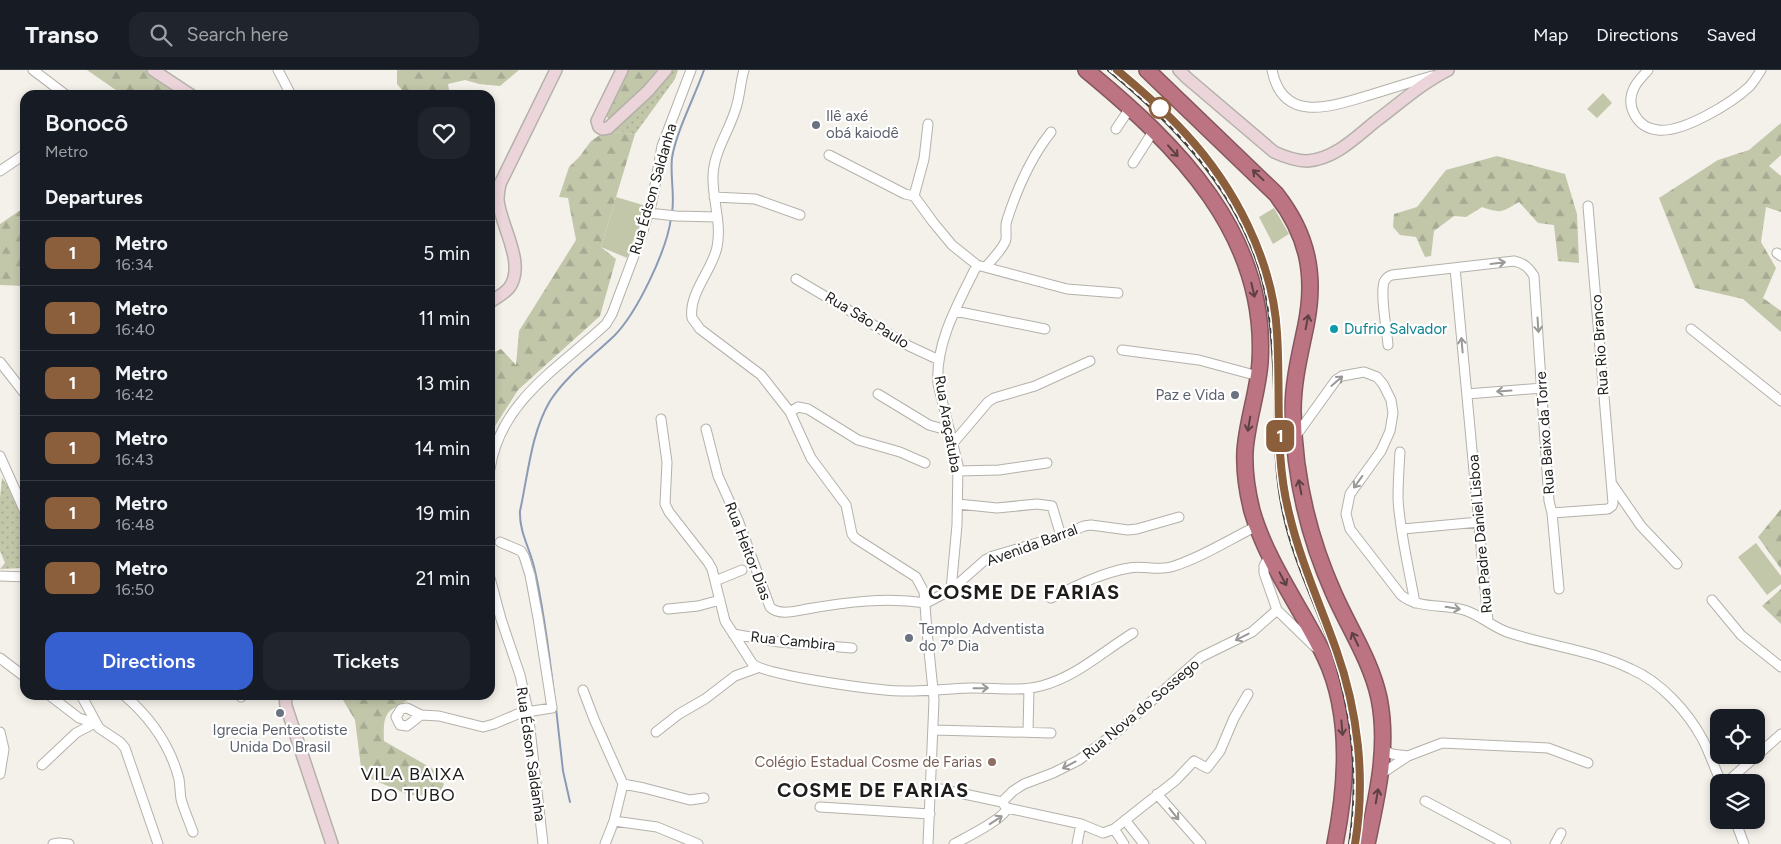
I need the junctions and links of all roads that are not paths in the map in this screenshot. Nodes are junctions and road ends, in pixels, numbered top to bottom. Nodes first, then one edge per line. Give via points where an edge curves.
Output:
1 (33, 70) edge
2 (153, 70) edge
3 (278, 70) edge
4 (556, 70) edge
5 (622, 70) edge
6 (666, 70) edge
7 (691, 70) edge
8 (744, 70) edge
9 (1086, 70) edge
10 (1147, 70) edge
11 (1159, 70) edge
12 (1179, 70) edge
13 (1272, 70) edge
14 (1648, 70) edge
15 (1761, 70) edge
16 (1446, 71) edge
17 (59, 90) edge
18 (183, 90) edge
19 (288, 90) edge
20 (1170, 91) junction
21 (1130, 108) junction
22 (928, 124) dead end
23 (1116, 128) dead end
24 (1154, 130) junction
25 (1051, 132) dead end
26 (829, 156) dead end
27 (20, 157) edge
28 (1133, 163) dead end
29 (0, 171) edge
30 (495, 195) edge
31 (914, 196) junction
32 (714, 197) junction
33 (495, 200) edge
34 (1588, 206) dead end
35 (649, 213) junction
36 (800, 216) dead end
37 (716, 217) junction
38 (981, 266) junction
39 (1455, 268) junction
40 (796, 279) dead end
41 (1118, 294) dead end
42 (495, 298) edge
43 (955, 311) junction
44 (1045, 329) dead end
45 (1691, 329) dead end
46 (1388, 345) dead end
47 (1122, 350) dead end
48 (939, 360) junction
49 (1090, 361) dead end
50 (0, 362) edge
51 (1258, 376) junction
52 (20, 388) edge
53 (1542, 388) junction
54 (878, 394) dead end
55 (1467, 394) junction
56 (1781, 401) edge
57 (790, 412) junction
58 (661, 419) dead end
59 (706, 429) dead end
60 (950, 431) junction
61 (1294, 439) junction
62 (954, 442) junction
63 (495, 449) edge
64 (1400, 452) dead end
65 (0, 456) edge
66 (925, 462) dead end
67 (1047, 464) dead end
68 (958, 471) junction
69 (1612, 484) junction
70 (20, 501) edge
71 (958, 504) junction
72 (1552, 513) junction
73 (1179, 516) dead end
74 (1479, 522) junction
75 (1257, 526) junction
76 (1403, 529) junction
77 (1060, 536) junction
78 (500, 542) dead end
79 (1270, 556) junction
80 (1677, 564) dead end
81 (742, 570) dead end
82 (0, 576) edge
83 (20, 577) edge
84 (715, 581) junction
85 (1559, 589) dead end
86 (951, 590) junction
87 (495, 597) edge
88 (1051, 598) dead end
89 (720, 600) junction
90 (1712, 600) dead end
91 (926, 603) junction
92 (1415, 603) junction
93 (668, 609) dead end
94 (1277, 610) junction
95 (1488, 621) junction
96 (733, 634) junction
97 (1133, 634) dead end
98 (852, 648) dead end
99 (1324, 656) junction
100 (0, 658) edge
101 (1781, 667) edge
102 (757, 668) junction
103 (20, 673) edge
104 (1029, 688) junction
105 (584, 690) dead end
106 (934, 691) junction
107 (1248, 694) dead end
108 (56, 700) edge
109 (84, 700) edge
110 (129, 700) edge
111 (286, 700) edge
112 (528, 711) junction
113 (421, 715) dead end
114 (95, 723) junction
115 (933, 730) junction
116 (0, 732) edge
117 (656, 732) dead end
118 (1028, 732) junction
119 (1052, 733) dead end
120 (1781, 734) edge
121 (1382, 749) junction
122 (1408, 756) junction
123 (1588, 762) dead end
124 (42, 764) dead end
125 (0, 774) edge
126 (1381, 774) junction
127 (1718, 774) edge
128 (1736, 774) edge
129 (623, 784) junction
130 (931, 787) junction
131 (1157, 794) junction
132 (704, 798) dead end
133 (1425, 801) dead end
134 (1004, 805) junction
135 (820, 807) dead end
136 (1340, 812) junction
137 (930, 814) junction
138 (1126, 820) junction
139 (614, 821) junction
140 (1081, 824) junction
141 (1114, 829) junction
142 (1738, 829) edge
143 (193, 832) dead end
144 (1561, 833) dead end
145 (53, 844) edge
146 (69, 844) edge
147 (158, 844) edge
148 (332, 844) edge
149 (543, 844) edge
150 (605, 844) edge
151 (698, 844) edge
152 (928, 844) edge
153 (954, 844) edge
154 (1077, 844) edge
155 (1124, 844) edge
156 (1144, 844) edge
157 (1201, 844) edge
158 (1327, 844) edge
159 (1335, 844) edge
160 (1367, 844) edge
161 (1506, 844) edge
162 (1555, 844) edge
163 (1744, 844) edge

1 - 17 street
2 - 18 street
3 - 19 street
4 - 30 street
5 - 6 street via 597,121 602,129 608,128
7 - 35 street, Rua Édson Saldanha via 662,146
8 - 32 street via 736,108 714,164
9 - 21 highway
10 - 20 highway
11 - 20 highway
12 - 16 street via 1274,152 1288,159 1307,161 1341,149 1424,84
13 - 16 street via 1278,87 1287,98 1297,105 1313,108 1332,106
14 - 15 street via 1634,87 1631,106 1640,122 1659,131 1695,121 1719,108 1752,84
61 -> 20 highway via 1295,378 1311,283 1300,232 1289,211 1266,182
21 - 23 street
21 - 24 highway
22 - 31 street via 924,159
24 - 28 street
24 -> 51 highway via 1206,189 1238,243 1257,309
25 - 38 street, Rua Araçatuba via 1034,157 1012,206 1005,226 1005,243
26 - 31 street
27 - 29 street
31 - 38 street via 952,245
32 - 36 street via 755,200
32 - 37 street
33 - 42 street via 515,268 509,288
34 - 69 street, Rua Rio Branco
35 - 37 street
35 - 63 street, Rua Édson Saldanha via 606,324 519,404 509,416
37 - 57 street via 717,248 693,302 692,318 700,329 761,375
38 - 41 street via 1067,289
38 - 43 street, Rua Araçatuba
39 - 46 street via 1387,276 1383,287
39 -> 53 street, Rua Baixo da Torre via 1514,261 1526,265 1534,276
55 -> 39 street, Rua Padre Daniel Lisboa
40 - 48 street, Rua São Paulo via 909,346
43 - 44 street
43 - 48 street, Rua Araçatuba
45 - 56 street
47 - 51 street via 1199,360
48 - 60 street, Rua Araçatuba via 938,384
49 - 62 street via 1035,386 994,398 982,407
50 - 52 street
51 -> 75 highway via 1245,465
53 -> 55 street
53 - 72 street, Rua Baixo da Torre
54 - 60 street via 934,427
55 - 74 street, Rua Padre Daniel Lisboa
57 - 66 street via 798,408 808,409 858,440
57 - 91 street via 811,458 846,505 852,534 916,577
58 - 84 street via 666,462 665,504 708,562
59 - 91 street, Rua Heitor Dias via 718,476 772,610 791,612 863,601
60 - 62 street, Rua Araçatuba
61 -> 92 street via 1336,380 1364,372 1378,377 1391,400 1390,431 1350,494 1346,514 1350,528 1401,595
121 -> 61 highway via 1376,686 1333,592 1313,538 1299,485
62 - 68 street, Rua Araçatuba
64 - 76 street via 1398,500
65 - 70 street
67 - 68 street
68 - 71 street, Rua Araçatuba
69 - 72 street, Rua Rio Branco via 1613,503 1610,508
69 - 80 street, Rua Rio Branco via 1641,526
71 - 77 street via 997,508 1037,504 1052,506
71 - 86 street, Rua Araçatuba
72 - 85 street, Rua Baixo da Torre
73 - 77 street, Avenida Barral via 1128,530 1084,526
74 - 76 street
74 - 95 street, Rua Padre Daniel Lisboa
75 - 79 highway
75 - 88 street via 1170,567 1121,570 1088,580
76 - 92 street
77 - 86 street, Avenida Barral via 989,558
78 - 112 street via 524,556 538,618 552,708
79 - 94 street via 1264,566 1264,574
79 -> 99 highway
81 - 84 street
82 - 83 street
84 - 89 street
86 - 91 street, Avenida Barral
87 - 112 street, Rua Édson Saldanha
89 - 93 street
89 - 96 street via 723,616
90 - 101 street via 1741,635
91 - 106 street
92 -> 95 street via 1458,608
94 - 99 street
94 -> 134 street, Rua Nova do Sossego via 1252,632 1196,662 1119,730 1079,760 1013,790
95 - 127 street, Rua Padre Daniel Lisboa via 1508,632 1614,662 1646,677 1668,695 1694,726
96 - 98 street, Rua Cambira via 779,642
96 - 102 street
97 - 104 street via 1064,678
99 -> 136 highway via 1334,682 1342,725 1344,762
100 - 103 street
102 - 106 street via 879,689
102 - 117 street via 735,676
106 -> 104 street
104 - 118 street
105 - 129 street
106 - 115 street
107 - 131 street via 1207,768 1194,761
108 - 114 street via 79,718
109 - 114 street
110 - 143 street via 150,722 167,748
111 - 148 street
112 - 113 street via 482,727
112 - 149 street, Rua Édson Saldanha
114 - 124 street via 76,733
114 - 147 street via 123,744
115 - 118 street
115 - 130 street
116 - 125 street via 4,750
118 - 119 street
120 - 128 street
121 - 122 street
121 - 126 highway
122 - 123 street via 1442,743 1486,744 1548,748
122 - 126 street
160 -> 126 highway
129 - 132 street via 690,800
129 - 139 street
130 - 134 street
130 - 137 street
131 - 138 street
131 -> 157 street
133 - 161 street
134 - 140 street
153 -> 134 street, Rua Nova do Sossego via 1006,813
135 - 137 street
136 - 158 street
136 - 159 highway
137 - 152 street
138 - 141 street
138 - 156 street
139 - 150 street
139 - 151 street via 657,827
140 - 141 street via 1103,833
140 - 154 street
141 - 155 street
142 - 163 street
144 - 162 street
145 - 146 street

